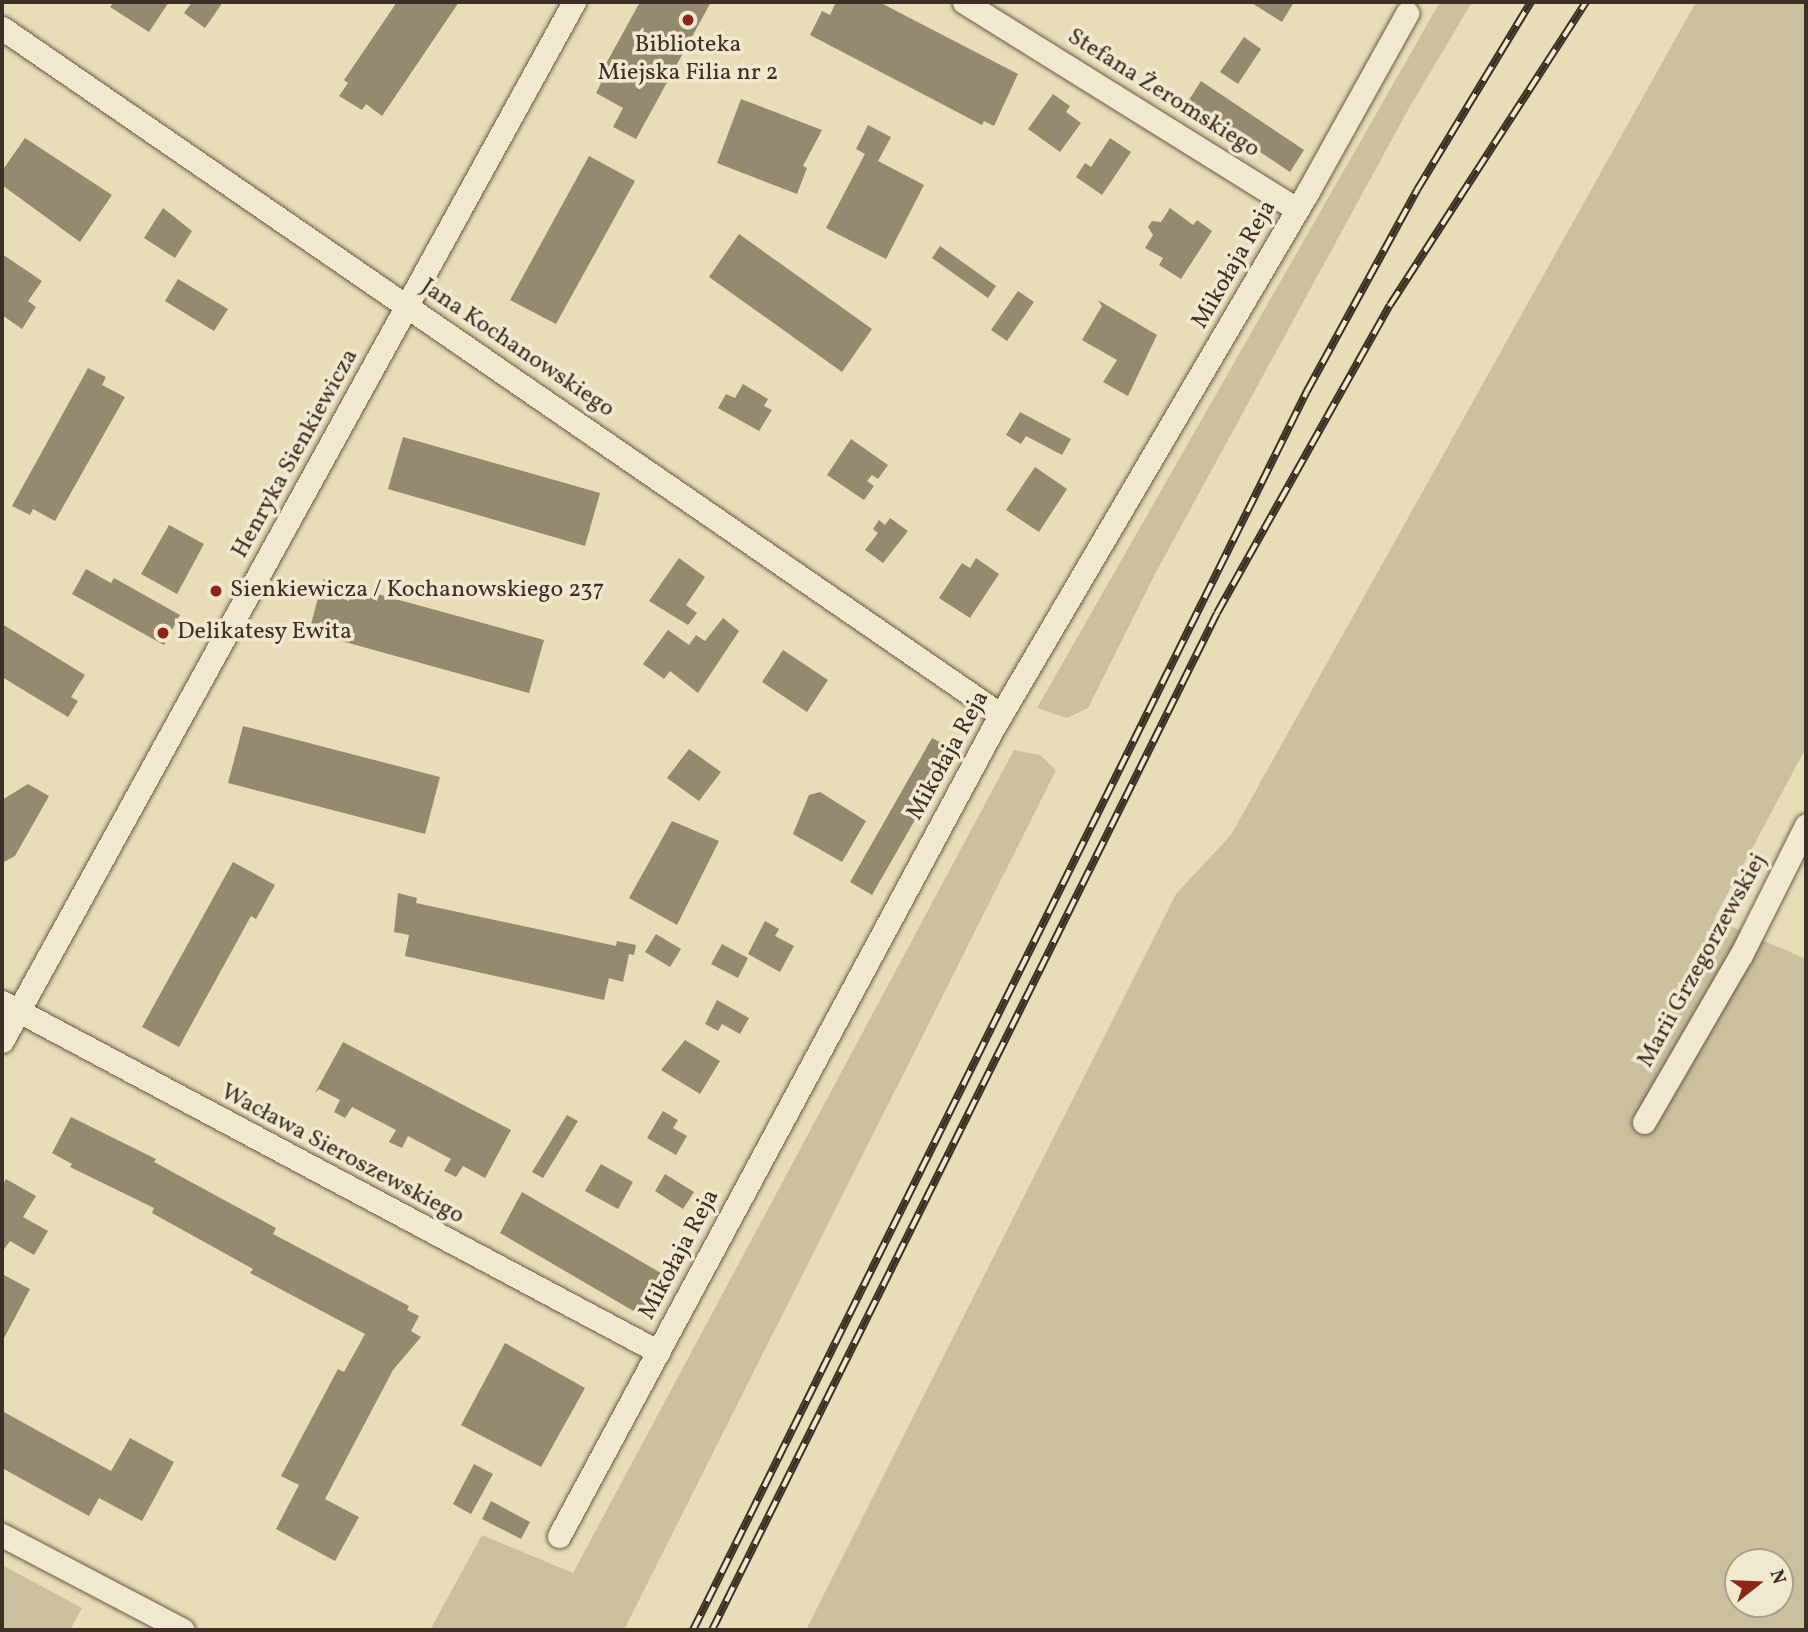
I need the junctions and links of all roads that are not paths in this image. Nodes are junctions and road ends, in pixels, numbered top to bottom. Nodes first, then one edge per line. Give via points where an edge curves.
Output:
1 (574, 2) edge
2 (964, 2) edge
3 (1407, 13) dead end
4 (2, 28) edge
5 (1297, 209) junction
6 (407, 307) junction
7 (1001, 715) junction
8 (1806, 825) edge
9 (10, 1007) edge
10 (2, 1041) edge
11 (1644, 1122) dead end
12 (659, 1352) junction
13 (2, 1535) edge
14 (559, 1536) dead end
15 (183, 1630) edge

1 - 6 street, Henryka Sienkiewicza
2 - 5 street, Stefana Żeromskiego
3 - 5 street, Mikołaja Reja
4 - 6 street, Jana Kochanowskiego
5 - 7 street, Mikołaja Reja
6 - 7 street, Jana Kochanowskiego
6 - 9 street, Henryka Sienkiewicza
7 - 12 street, Mikołaja Reja
8 - 11 street, Marii Grzegorzewskiej via 1734,966
9 - 10 street, Henryka Sienkiewicza
9 - 12 street, Wacława Sieroszewskiego
12 - 14 street, Mikołaja Reja
13 - 15 street

